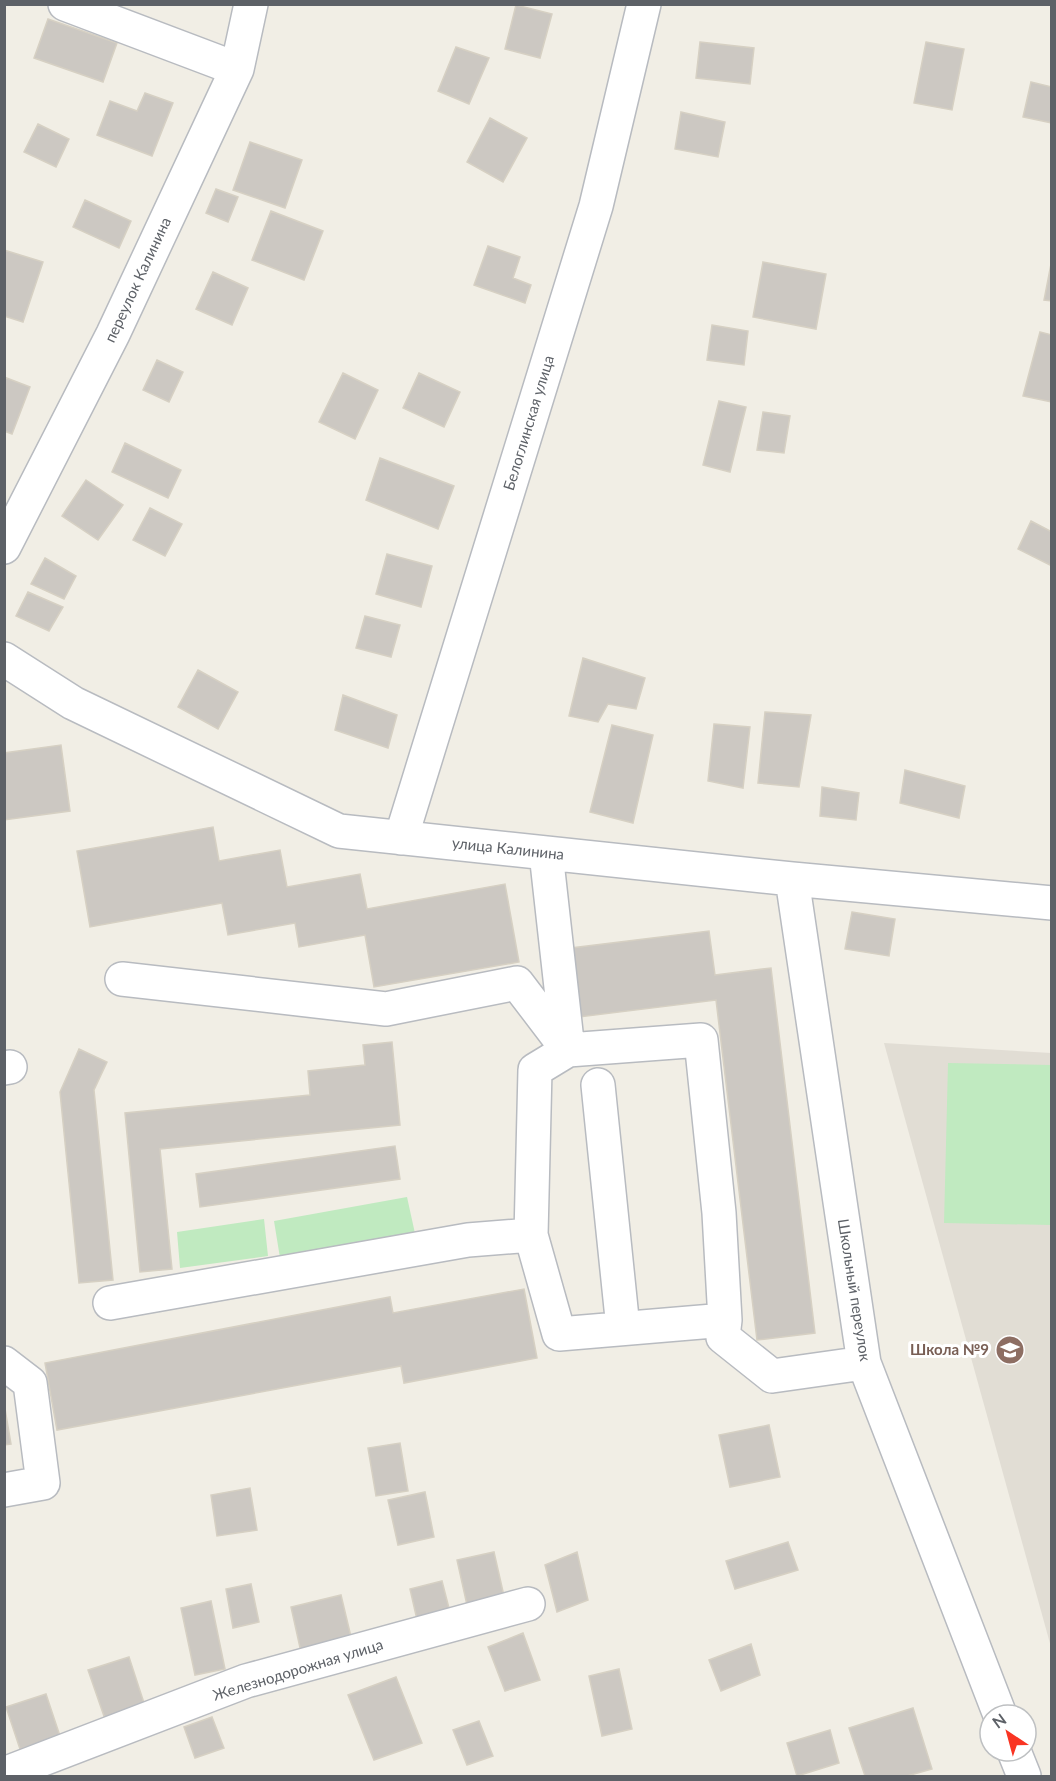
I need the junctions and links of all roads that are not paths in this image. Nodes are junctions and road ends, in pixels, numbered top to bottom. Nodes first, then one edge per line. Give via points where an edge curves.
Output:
1 (65, 4) edge
2 (251, 4) edge
3 (644, 4) edge
4 (237, 69) junction
5 (4, 547) edge
6 (4, 659) edge
7 (401, 838) junction
8 (546, 853) junction
9 (792, 879) junction
10 (1052, 903) edge
11 (122, 979) dead end
12 (568, 1050) junction
13 (598, 1085) dead end
14 (531, 1235) junction
15 (110, 1303) dead end
16 (725, 1320) junction
17 (623, 1328) junction
18 (4, 1363) edge
19 (864, 1363) junction
20 (4, 1490) edge
21 (528, 1604) dead end
22 (995, 1703) edge
23 (4, 1774) edge

1 - 4 street
2 - 4 street, переулок Калинина
3 - 7 street, Белоглинская улица via 597,206
4 - 5 street, переулок Калинина via 113,334
6 - 7 street, улица Калинина via 73,703 339,831
7 - 8 street, улица Калинина
8 - 9 street, улица Калинина
8 - 12 street
9 - 10 street, улица Калинина
9 - 19 street, Школьный переулок
11 - 12 street via 386,1009 517,983
12 - 14 street via 535,1070
12 - 16 street via 701,1040 719,1213
13 - 17 street
14 - 15 street via 468,1240
14 - 17 street via 559,1334
16 - 17 street
16 - 19 street via 723,1337 772,1376
18 - 20 street via 30,1383 43,1483
19 - 22 street, Школьный переулок
21 - 23 street, Железнодорожная улица via 246,1682

